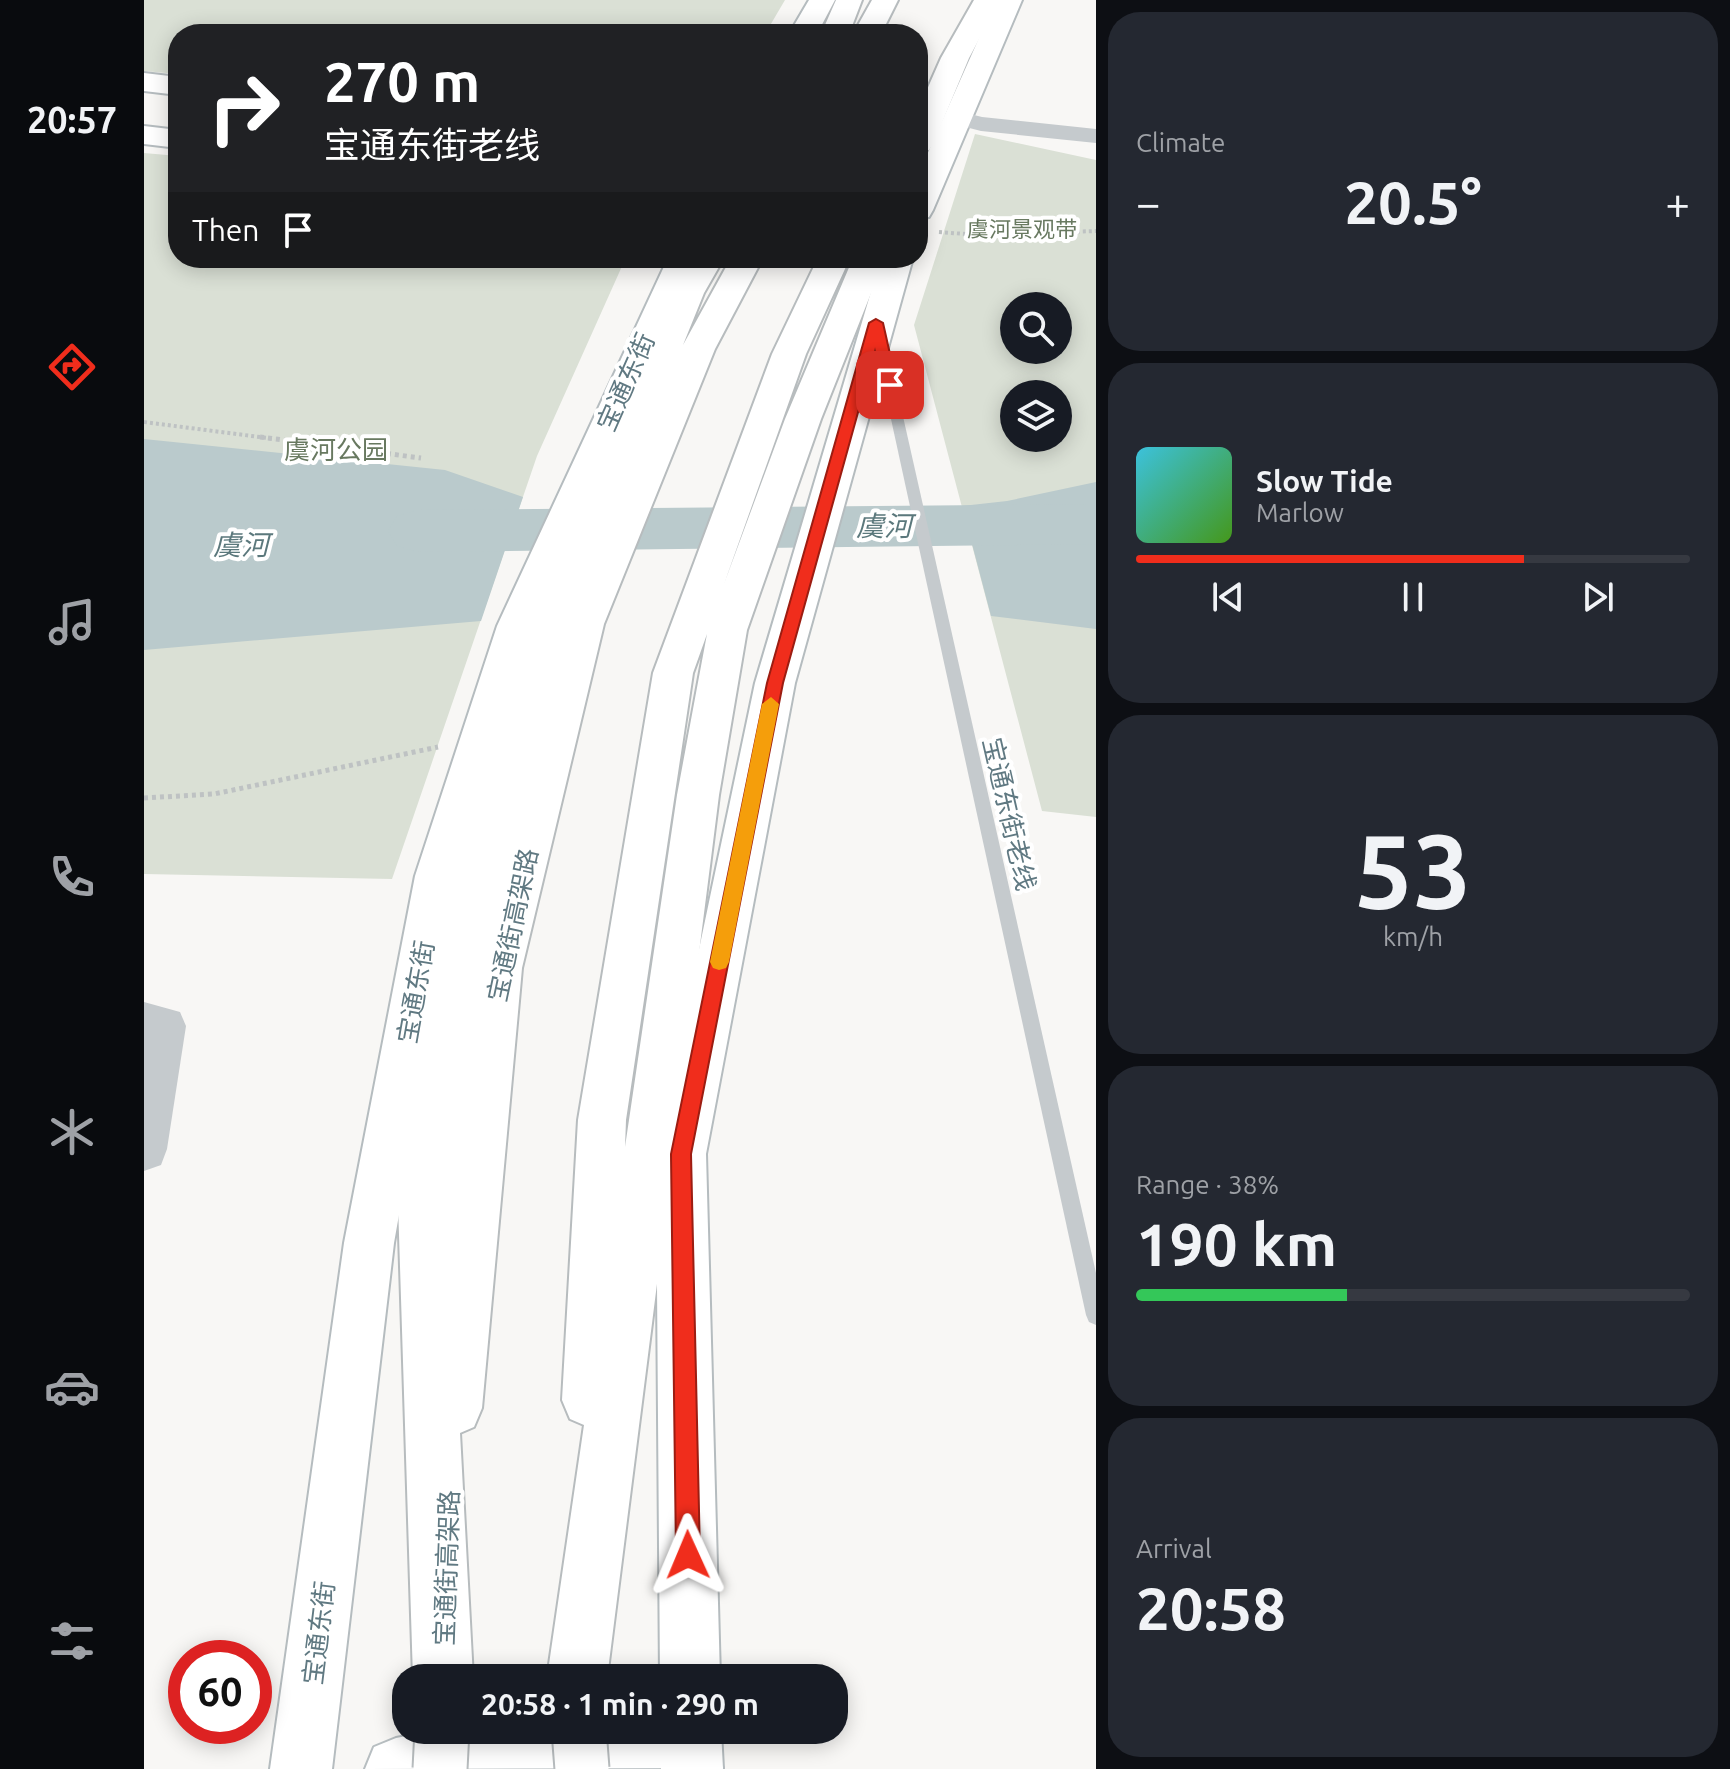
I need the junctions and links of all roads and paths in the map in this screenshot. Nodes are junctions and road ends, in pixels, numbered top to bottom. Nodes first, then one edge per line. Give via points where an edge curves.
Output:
1 (822, 0) edge
2 (849, 0) edge
3 (885, 0) edge
4 (987, 0) edge
5 (1009, 0) edge
6 (949, 13) dead end
7 (809, 24) edge
8 (839, 24) edge
9 (872, 24) edge
10 (928, 58) edge
11 (144, 82) edge
12 (168, 85) edge
13 (958, 118) junction
14 (928, 121) edge
15 (144, 135) edge
16 (1096, 136) edge
17 (168, 138) edge
18 (928, 167) edge
19 (1096, 231) edge
20 (928, 234) edge
21 (679, 268) edge
22 (702, 268) edge
23 (742, 268) edge
24 (829, 268) edge
25 (865, 268) edge
26 (900, 268) edge
27 (876, 323) junction
28 (144, 422) edge
29 (421, 458) dead end
30 (448, 745) dead end
31 (144, 798) edge
32 (144, 1022) edge
33 (144, 1149) edge
34 (1096, 1315) edge
35 (442, 1664) edge
36 (443, 1664) edge
37 (577, 1664) edge
38 (578, 1664) edge
39 (690, 1664) edge
40 (441, 1744) edge
41 (580, 1744) edge
42 (692, 1756) edge
43 (301, 1769) edge
44 (396, 1769) edge
45 (440, 1769) edge
46 (582, 1769) edge

1 - 7 main road
2 - 8 main road
3 - 9 main road
4 - 14 main road
5 - 13 main road
6 - 10 main road
11 - 12 main road
13 - 16 street
13 - 18 main road
15 - 17 main road
19 - 20 path
21 - 43 main road, 宝通东街 via 517,626 437,876 369,1243
22 - 35 main road via 538,656 475,887 423,1203
23 - 36 main road, 宝通街高架路 via 698,349 585,624 499,968 451,1443
24 - 37 main road via 789,354 673,673 602,1120
25 - 38 main road via 803,419 727,630 698,795
26 - 27 main road
27 - 34 lane, 宝通东街老线
27 - 39 main road via 775,683 681,1154
28 - 29 path
30 - 31 path via 214,794
32 - 33 street via 164,1026
40 - 45 main road, bridge
41 - 46 main road, bridge
42 - 44 main road via 440,1760

